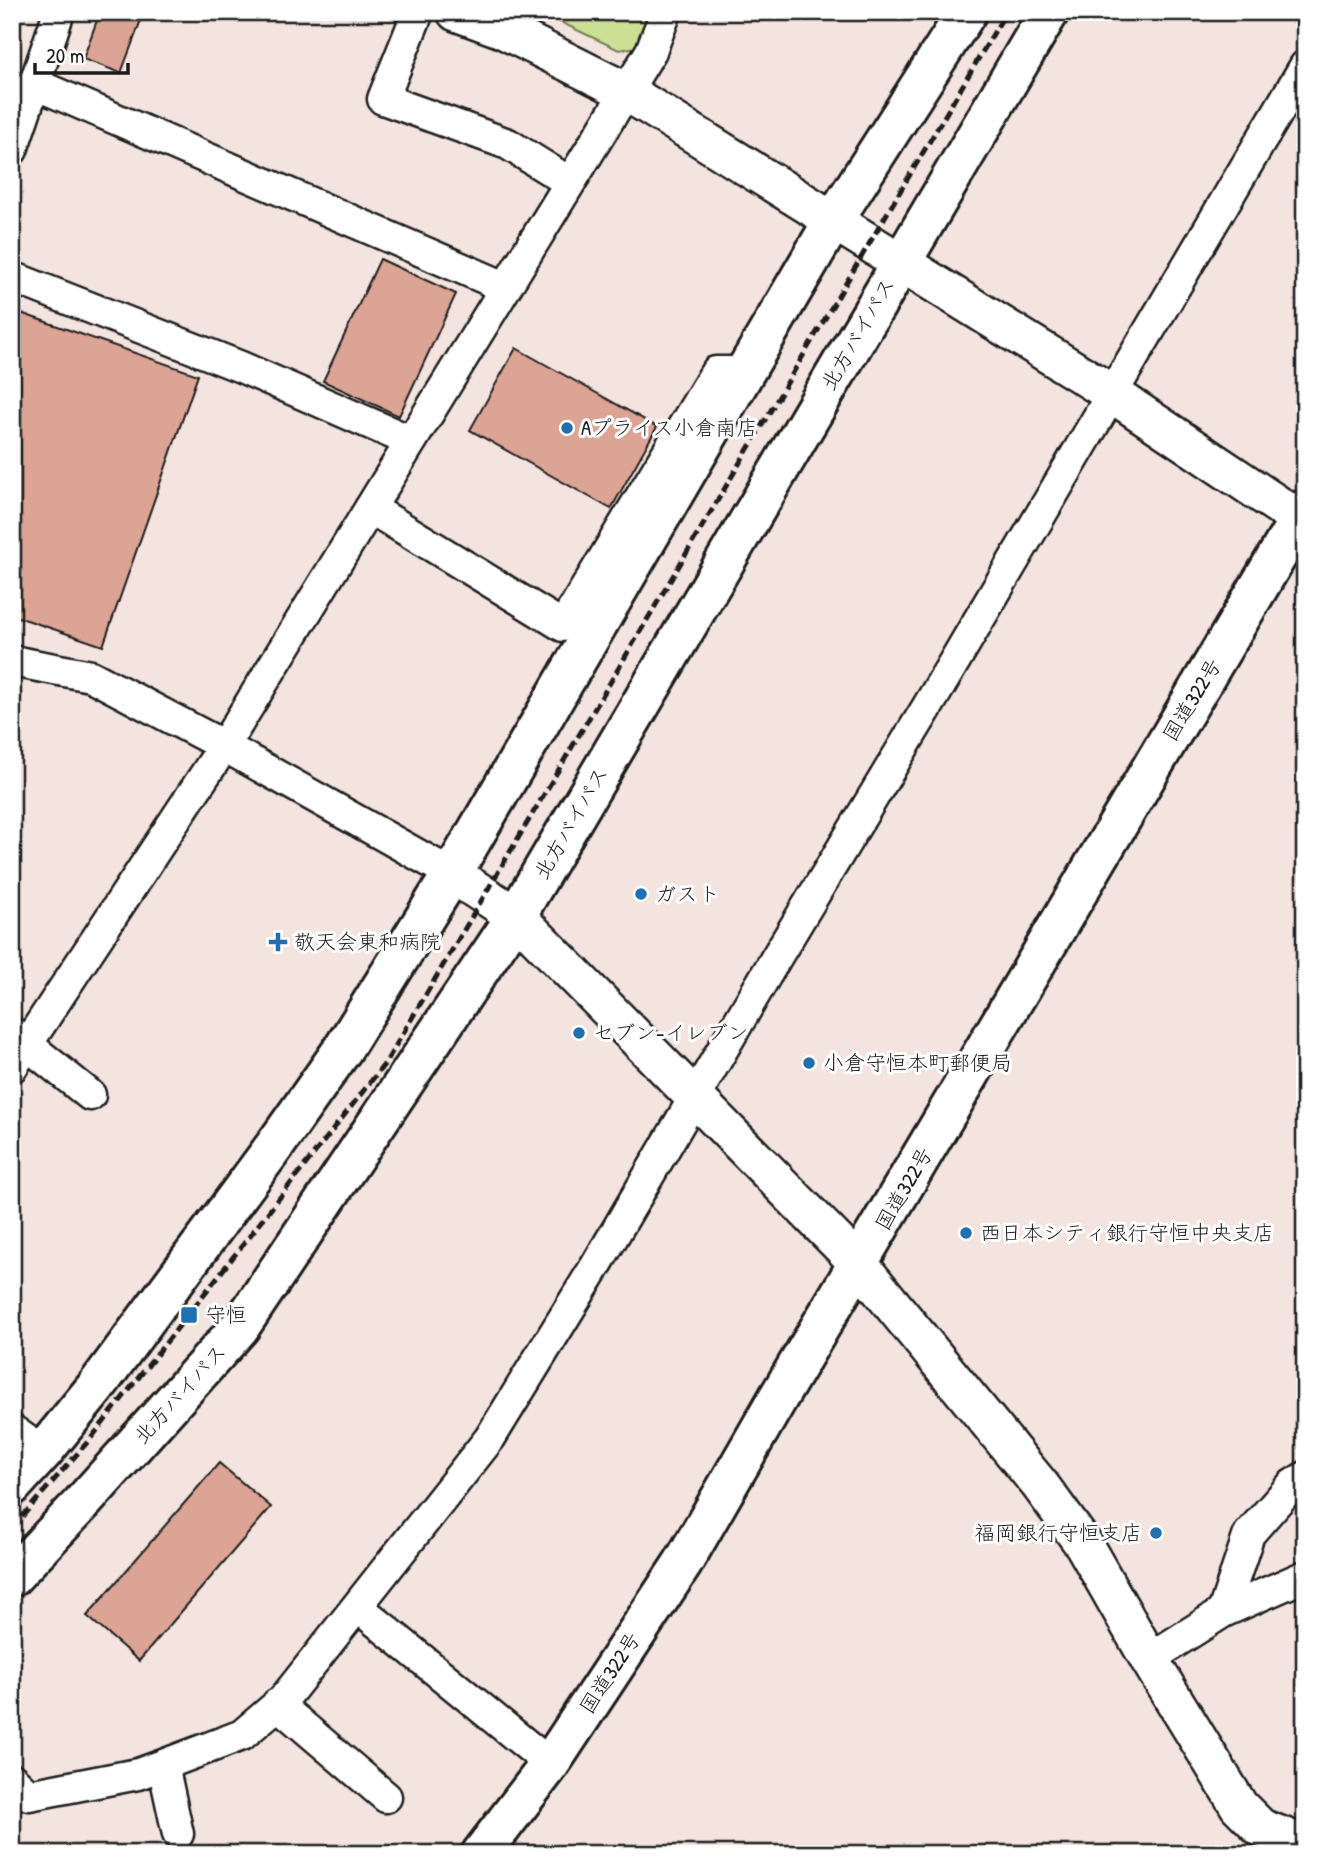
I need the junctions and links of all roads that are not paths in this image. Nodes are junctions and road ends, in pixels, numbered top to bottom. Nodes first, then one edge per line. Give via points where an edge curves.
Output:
1 (59, 12) edge
2 (418, 12) edge
3 (456, 12) edge
4 (666, 12) edge
5 (967, 12) edge
6 (1049, 12) edge
7 (1305, 66) edge
8 (35, 84) junction
9 (625, 91) junction
10 (12, 150) edge
11 (569, 182) junction
12 (833, 221) junction
13 (900, 262) junction
14 (12, 277) edge
15 (505, 287) junction
16 (745, 372) junction
17 (1111, 393) junction
18 (410, 441) junction
19 (370, 508) junction
20 (1303, 517) edge
21 (12, 661) edge
22 (224, 746) junction
23 (452, 874) junction
24 (516, 916) junction
25 (18, 1048) edge
26 (90, 1096) dead end
27 (695, 1097) junction
28 (859, 1264) junction
29 (12, 1430) edge
30 (43, 1452) junction
31 (1305, 1477) edge
32 (12, 1486) edge
33 (1305, 1576) edge
34 (12, 1577) edge
35 (358, 1607) junction
36 (1223, 1612) junction
37 (1149, 1660) junction
38 (277, 1704) junction
39 (163, 1765) junction
40 (550, 1765) junction
41 (12, 1779) edge
42 (386, 1797) dead end
43 (178, 1834) dead end
44 (1300, 1846) edge
45 (481, 1854) edge

1 - 8 street
2 - 11 street via 383,99 508,144
3 - 9 street via 502,29
4 - 9 street via 651,51
5 - 12 highway
6 - 13 highway, 北方バイパス
7 - 17 street
8 - 10 street
8 - 15 street
9 - 11 street
9 - 12 street
11 - 15 street
12 - 13 street
12 - 16 highway
13 - 17 street
13 - 24 highway, 北方バイパス
14 - 18 street via 241,367
15 - 18 street
16 - 19 street via 716,372 563,626
16 - 23 highway
17 - 20 street
17 - 27 street
18 - 19 street
19 - 22 street
20 - 28 highway, 国道322号
21 - 22 street via 91,676
22 - 23 street
22 - 25 street
23 - 24 street
23 - 30 highway via 336,1060 96,1387
24 - 27 street
24 - 34 highway, 北方バイパス via 240,1326
25 - 26 street
27 - 28 street
27 - 35 street via 490,1438
28 - 37 street via 1084,1545
28 - 40 highway, 国道322号 via 683,1563
29 - 30 street
30 - 32 highway
31 - 36 street via 1292,1485 1249,1534
33 - 36 street
35 - 38 street
35 - 40 street
36 - 37 street
37 - 44 street via 1239,1806 1261,1828
38 - 39 street via 242,1735
38 - 42 street
39 - 41 street via 29,1795
39 - 43 street
40 - 45 highway, 国道322号

